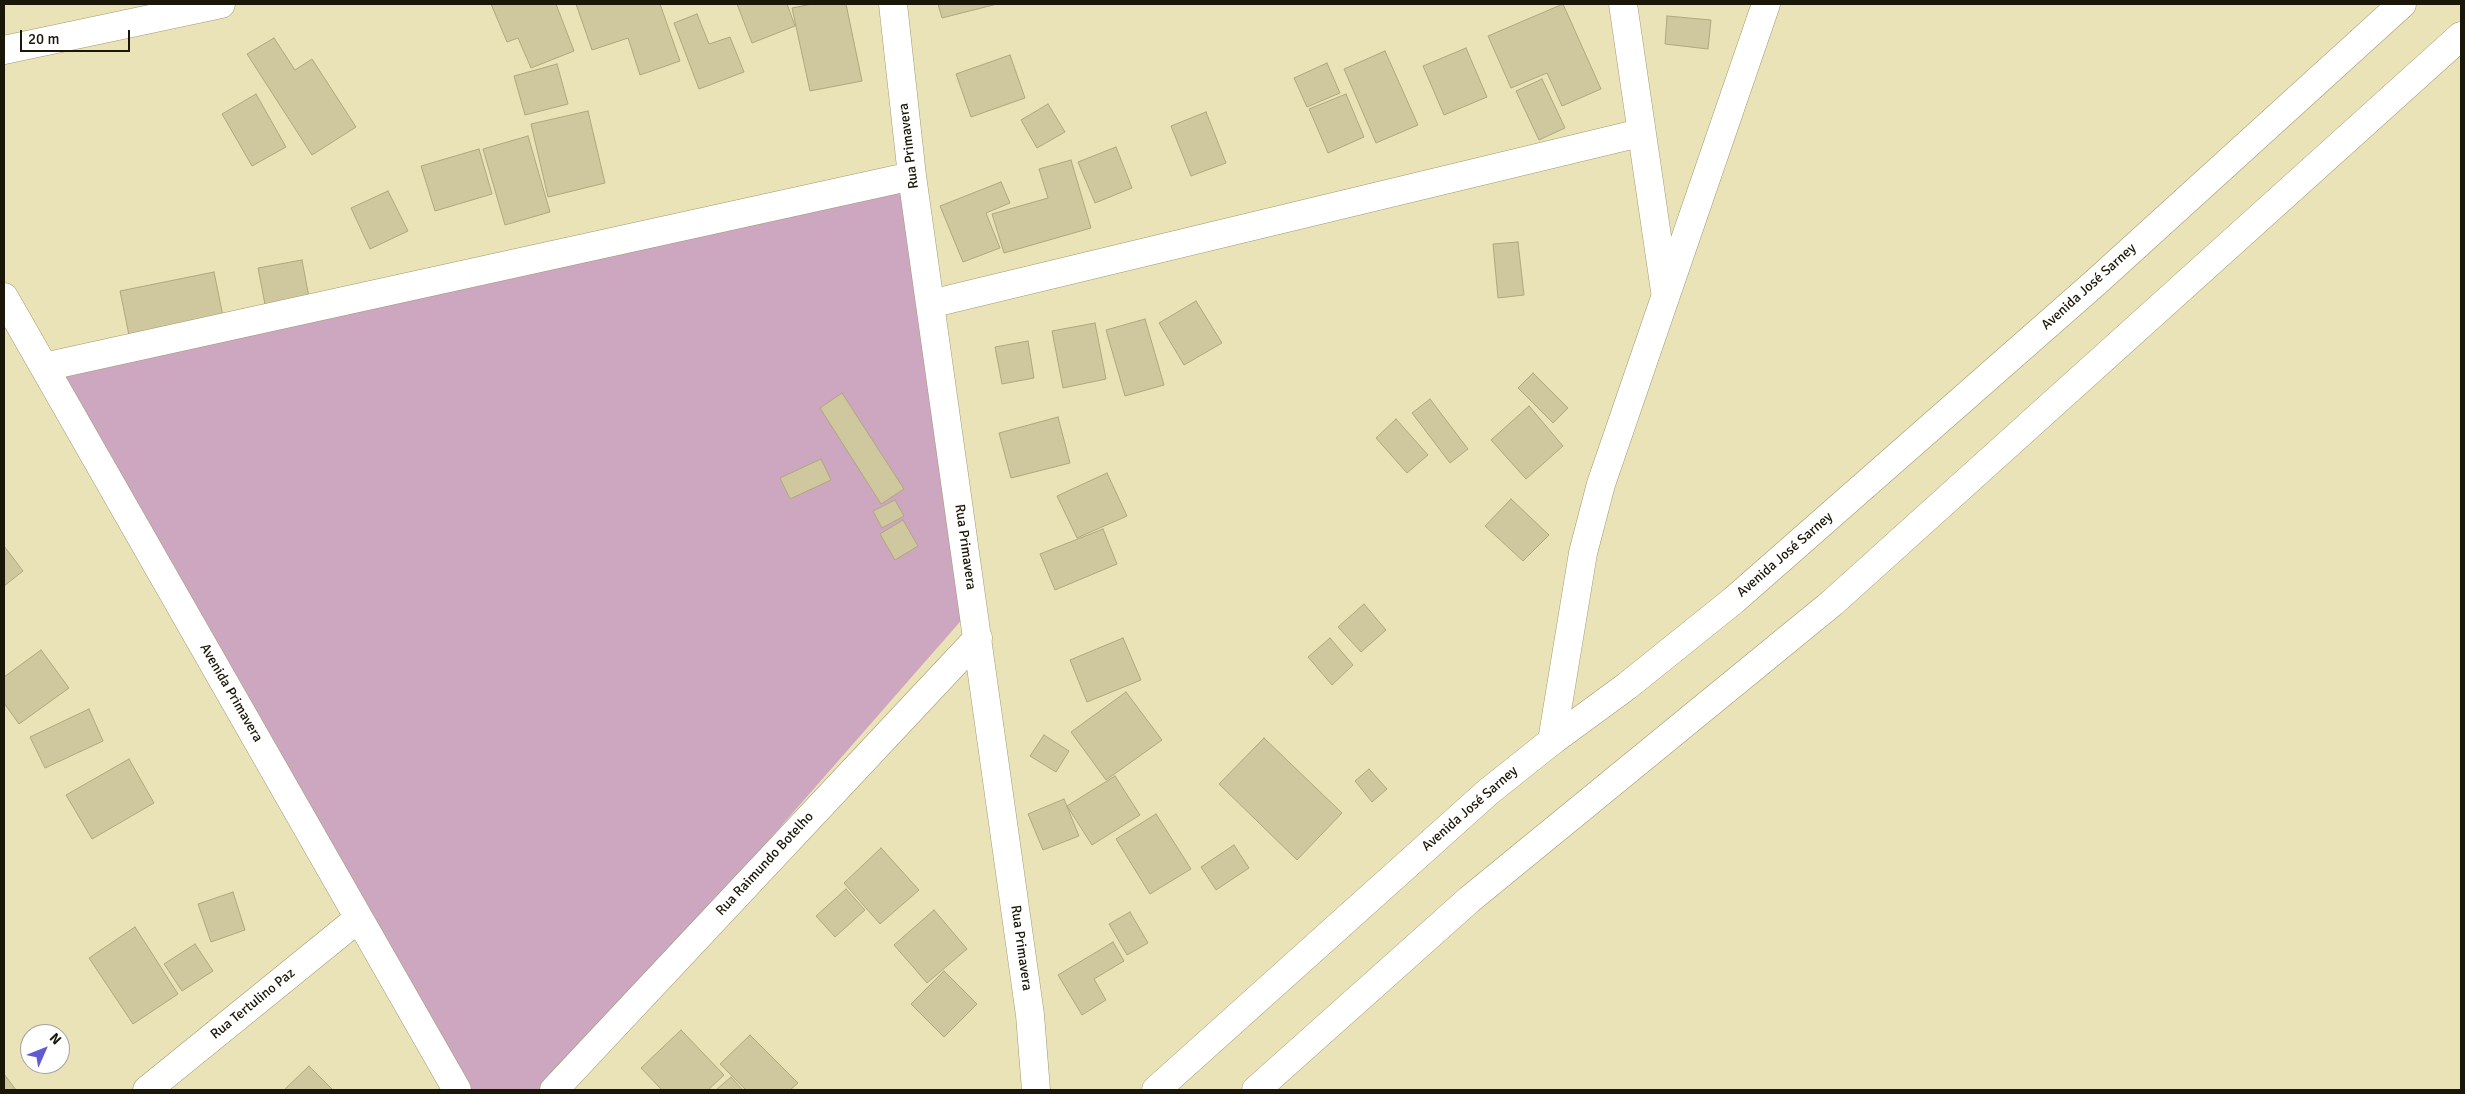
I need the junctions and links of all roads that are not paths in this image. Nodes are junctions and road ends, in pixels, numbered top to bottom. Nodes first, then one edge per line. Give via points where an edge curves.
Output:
1 (221, 4) edge
2 (894, 4) edge
3 (1622, 4) edge
4 (1766, 4) edge
5 (2402, 4) edge
6 (2461, 36) edge
7 (4, 50) edge
8 (1640, 133) junction
9 (912, 176) junction
10 (1665, 295) junction
11 (4, 296) edge
12 (930, 304) junction
13 (44, 367) junction
14 (978, 638) junction
15 (1552, 741) junction
16 (359, 918) junction
17 (147, 1090) edge
18 (458, 1090) edge
19 (554, 1090) edge
20 (1036, 1090) edge
21 (1156, 1090) edge
22 (1256, 1090) edge

1 - 7 street
2 - 9 street, Rua Primavera
3 - 8 street
4 - 10 street
5 - 15 street, Avenida José Sarney via 2095,283 1741,594 1627,686
6 - 22 street via 1832,603 1470,899
8 - 10 street
8 - 12 street
9 - 12 street, Rua Primavera
9 - 13 street
10 - 15 street via 1601,484 1583,553
11 - 13 street, Avenida Primavera
12 - 14 street, Rua Primavera
13 - 16 street, Avenida Primavera
14 - 19 street, Rua Raimundo Botelho
14 - 20 street, Rua Primavera via 1030,1015
15 - 21 street, Avenida José Sarney via 1488,792
16 - 17 street, Rua Tertulino Paz
16 - 18 street, Avenida Primavera

